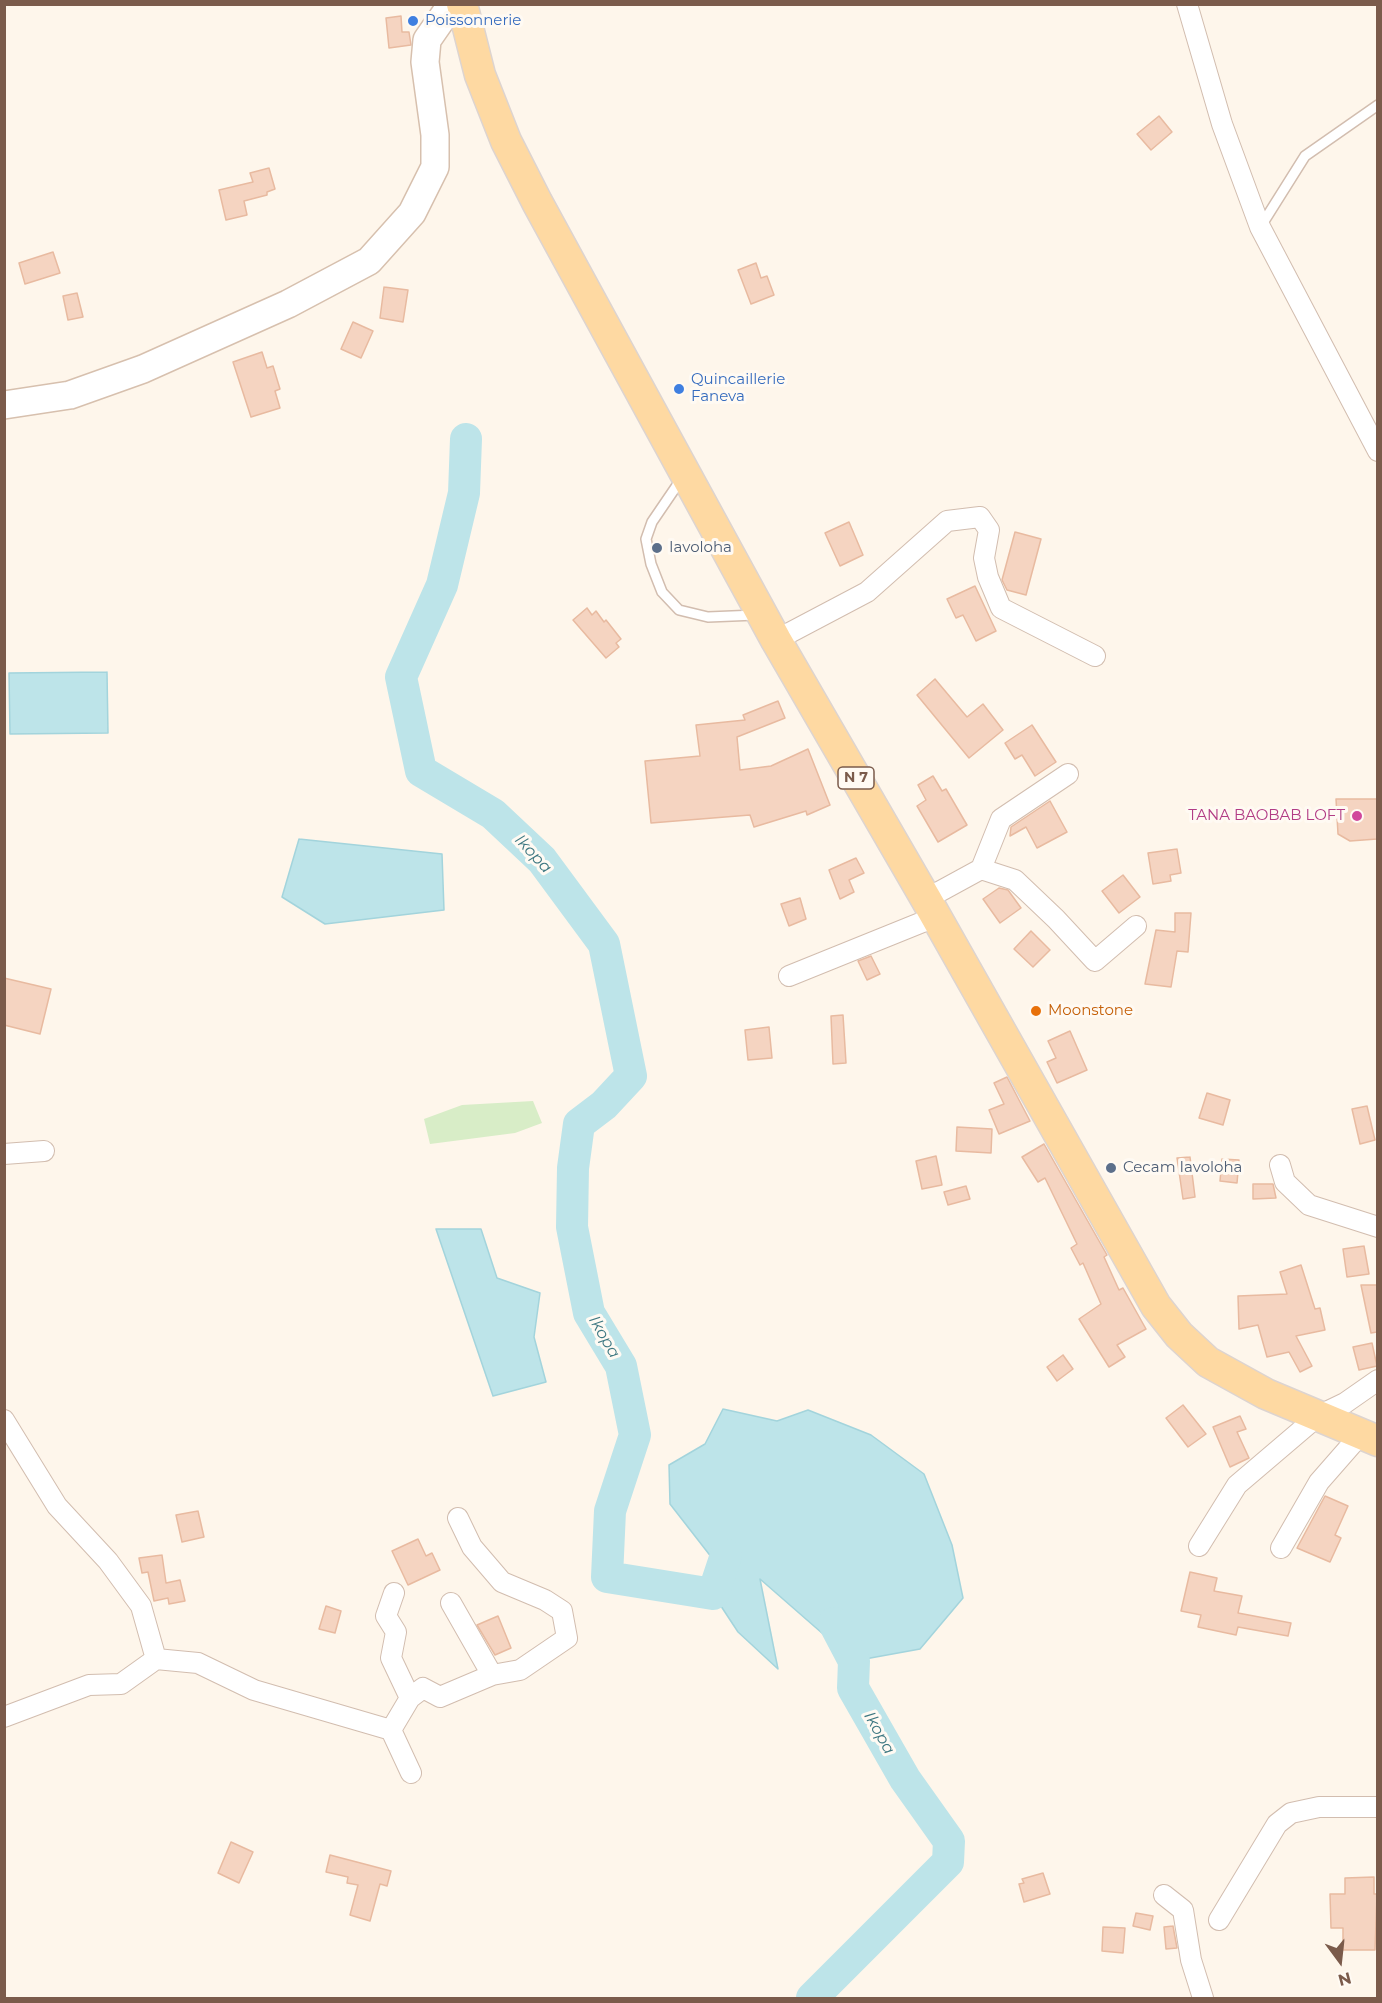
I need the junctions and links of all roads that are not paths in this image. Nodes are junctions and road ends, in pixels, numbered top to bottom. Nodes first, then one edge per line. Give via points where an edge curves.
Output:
1 (452, 4) edge
2 (462, 4) edge
3 (1187, 4) edge
4 (1377, 105) edge
5 (1260, 227) junction
6 (4, 405) edge
7 (1377, 451) edge
8 (684, 473) junction
9 (762, 615) junction
10 (776, 640) junction
11 (1095, 657) dead end
12 (1068, 774) dead end
13 (981, 869) junction
14 (930, 908) junction
15 (1136, 926) dead end
16 (789, 976) dead end
17 (44, 1151) dead end
18 (4, 1154) edge
19 (1280, 1165) dead end
20 (1377, 1227) edge
21 (1377, 1380) edge
22 (1318, 1416) junction
23 (4, 1420) edge
24 (1369, 1437) edge
25 (458, 1518) dead end
26 (1199, 1546) dead end
27 (1281, 1548) dead end
28 (394, 1593) dead end
29 (451, 1603) dead end
30 (156, 1659) junction
31 (492, 1675) junction
32 (410, 1698) junction
33 (4, 1717) edge
34 (391, 1730) junction
35 (411, 1773) dead end
36 (1377, 1807) edge
37 (1164, 1895) dead end
38 (1219, 1920) dead end
39 (1203, 1998) edge

1 - 6 street via 427,40 425,62 435,135 435,167 412,213 369,261 288,304 142,369 70,395
2 - 8 main road, N 7 via 480,75 506,141
3 - 5 street via 1222,124
4 - 5 lane via 1305,156
5 - 7 street
8 - 9 main road, N 7
8 - 9 lane via 652,522 646,539 662,592 679,609 708,617
9 - 10 main road, N 7
10 - 11 street via 867,592 947,521 980,517 989,530 984,558 1001,608
10 - 14 main road, N 7
12 - 13 street via 1001,819
13 - 14 street
13 - 15 street via 1015,880 1095,962
14 - 16 street
14 - 22 main road, N 7 via 1156,1306 1208,1362 1237,1380
17 - 18 street
19 - 20 street via 1285,1182 1309,1205
21 - 22 street
22 - 24 main road, N 7
22 - 26 street via 1237,1485
23 - 30 street via 57,1506 108,1562 141,1606
24 - 27 street via 1319,1482
25 - 31 street via 472,1547 502,1582 562,1611 567,1638 520,1670
28 - 32 street via 386,1616 396,1632 391,1658
29 - 31 street
30 - 33 street via 121,1684 89,1685
30 - 34 street via 198,1663 254,1690
31 - 32 street via 440,1697 423,1689
32 - 34 street
34 - 35 street
36 - 38 street via 1320,1807 1291,1813 1277,1824
37 - 39 street via 1183,1910 1191,1960

